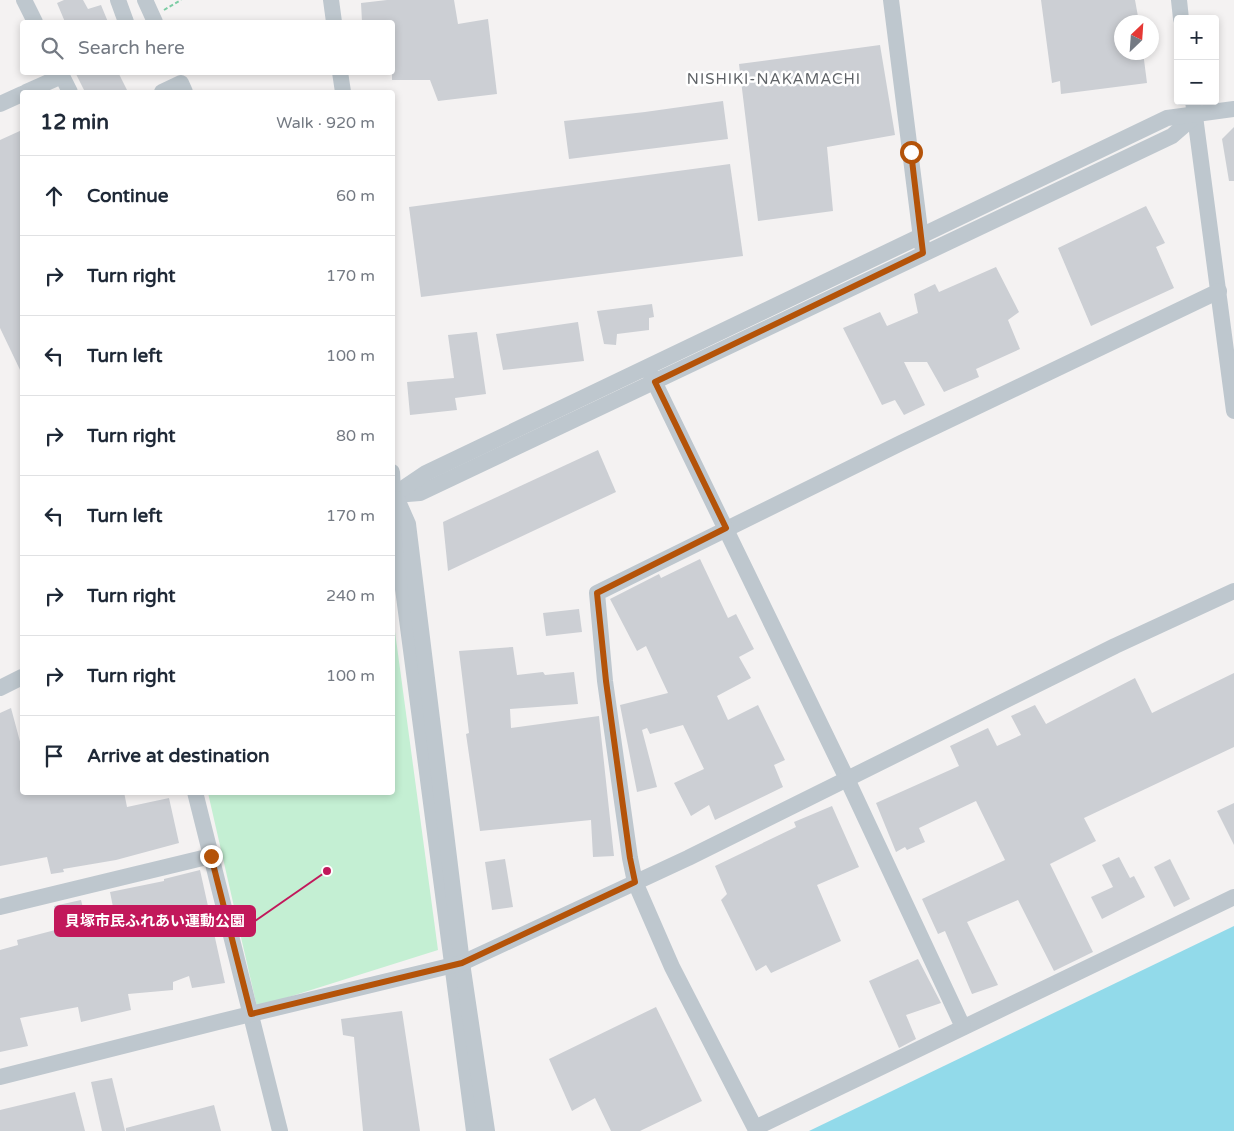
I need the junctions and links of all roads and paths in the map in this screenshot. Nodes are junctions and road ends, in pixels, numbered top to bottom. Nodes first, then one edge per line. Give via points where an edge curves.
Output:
1 (24, 0) edge
2 (118, 0) edge
3 (145, 0) edge
4 (331, 0) edge
5 (891, 0) edge
6 (1179, 0) edge
7 (1181, 15) edge
8 (34, 20) edge
9 (125, 20) edge
10 (154, 20) edge
11 (334, 20) edge
12 (59, 75) edge
13 (62, 75) edge
14 (340, 75) edge
15 (181, 83) edge
16 (30, 90) edge
17 (69, 90) edge
18 (166, 90) edge
19 (343, 90) edge
20 (20, 95) edge
21 (0, 104) edge
22 (1194, 108) edge
23 (1234, 109) edge
24 (921, 235) junction
25 (923, 253) junction
26 (1219, 291) junction
27 (651, 375) junction
28 (1234, 411) edge
29 (395, 496) edge
30 (395, 498) edge
31 (726, 528) junction
32 (1234, 591) edge
33 (20, 678) edge
34 (0, 688) edge
35 (847, 779) junction
36 (196, 795) edge
37 (211, 856) junction
38 (635, 882) junction
39 (1234, 898) edge
40 (0, 907) edge
41 (457, 965) junction
42 (251, 1014) junction
43 (963, 1027) junction
44 (0, 1077) edge
45 (280, 1131) edge
46 (474, 1131) edge
47 (487, 1131) edge

1 - 8 street
2 - 9 street
3 - 10 street
4 - 11 street
5 - 24 street
6 - 7 street
12 - 16 street
13 - 17 street
14 - 19 street
15 - 18 street
20 - 21 street
22 - 23 street
22 - 24 street
22 - 25 street via 1172,136
22 - 26 street
24 - 25 street
24 - 27 street
25 - 27 street
26 - 28 street
26 - 31 street
27 - 29 street via 420,493
27 - 31 street
30 - 41 street via 408,524
31 - 35 street
31 - 38 street via 597,593 607,691
32 - 35 street via 1115,646
33 - 34 street
35 - 38 street
35 - 43 street
36 - 37 street
37 - 40 street
37 - 42 street
38 - 41 street
38 - 43 street via 672,967 755,1128
39 - 43 street
41 - 42 street
41 - 46 street
41 - 47 street
42 - 44 street
42 - 45 street

